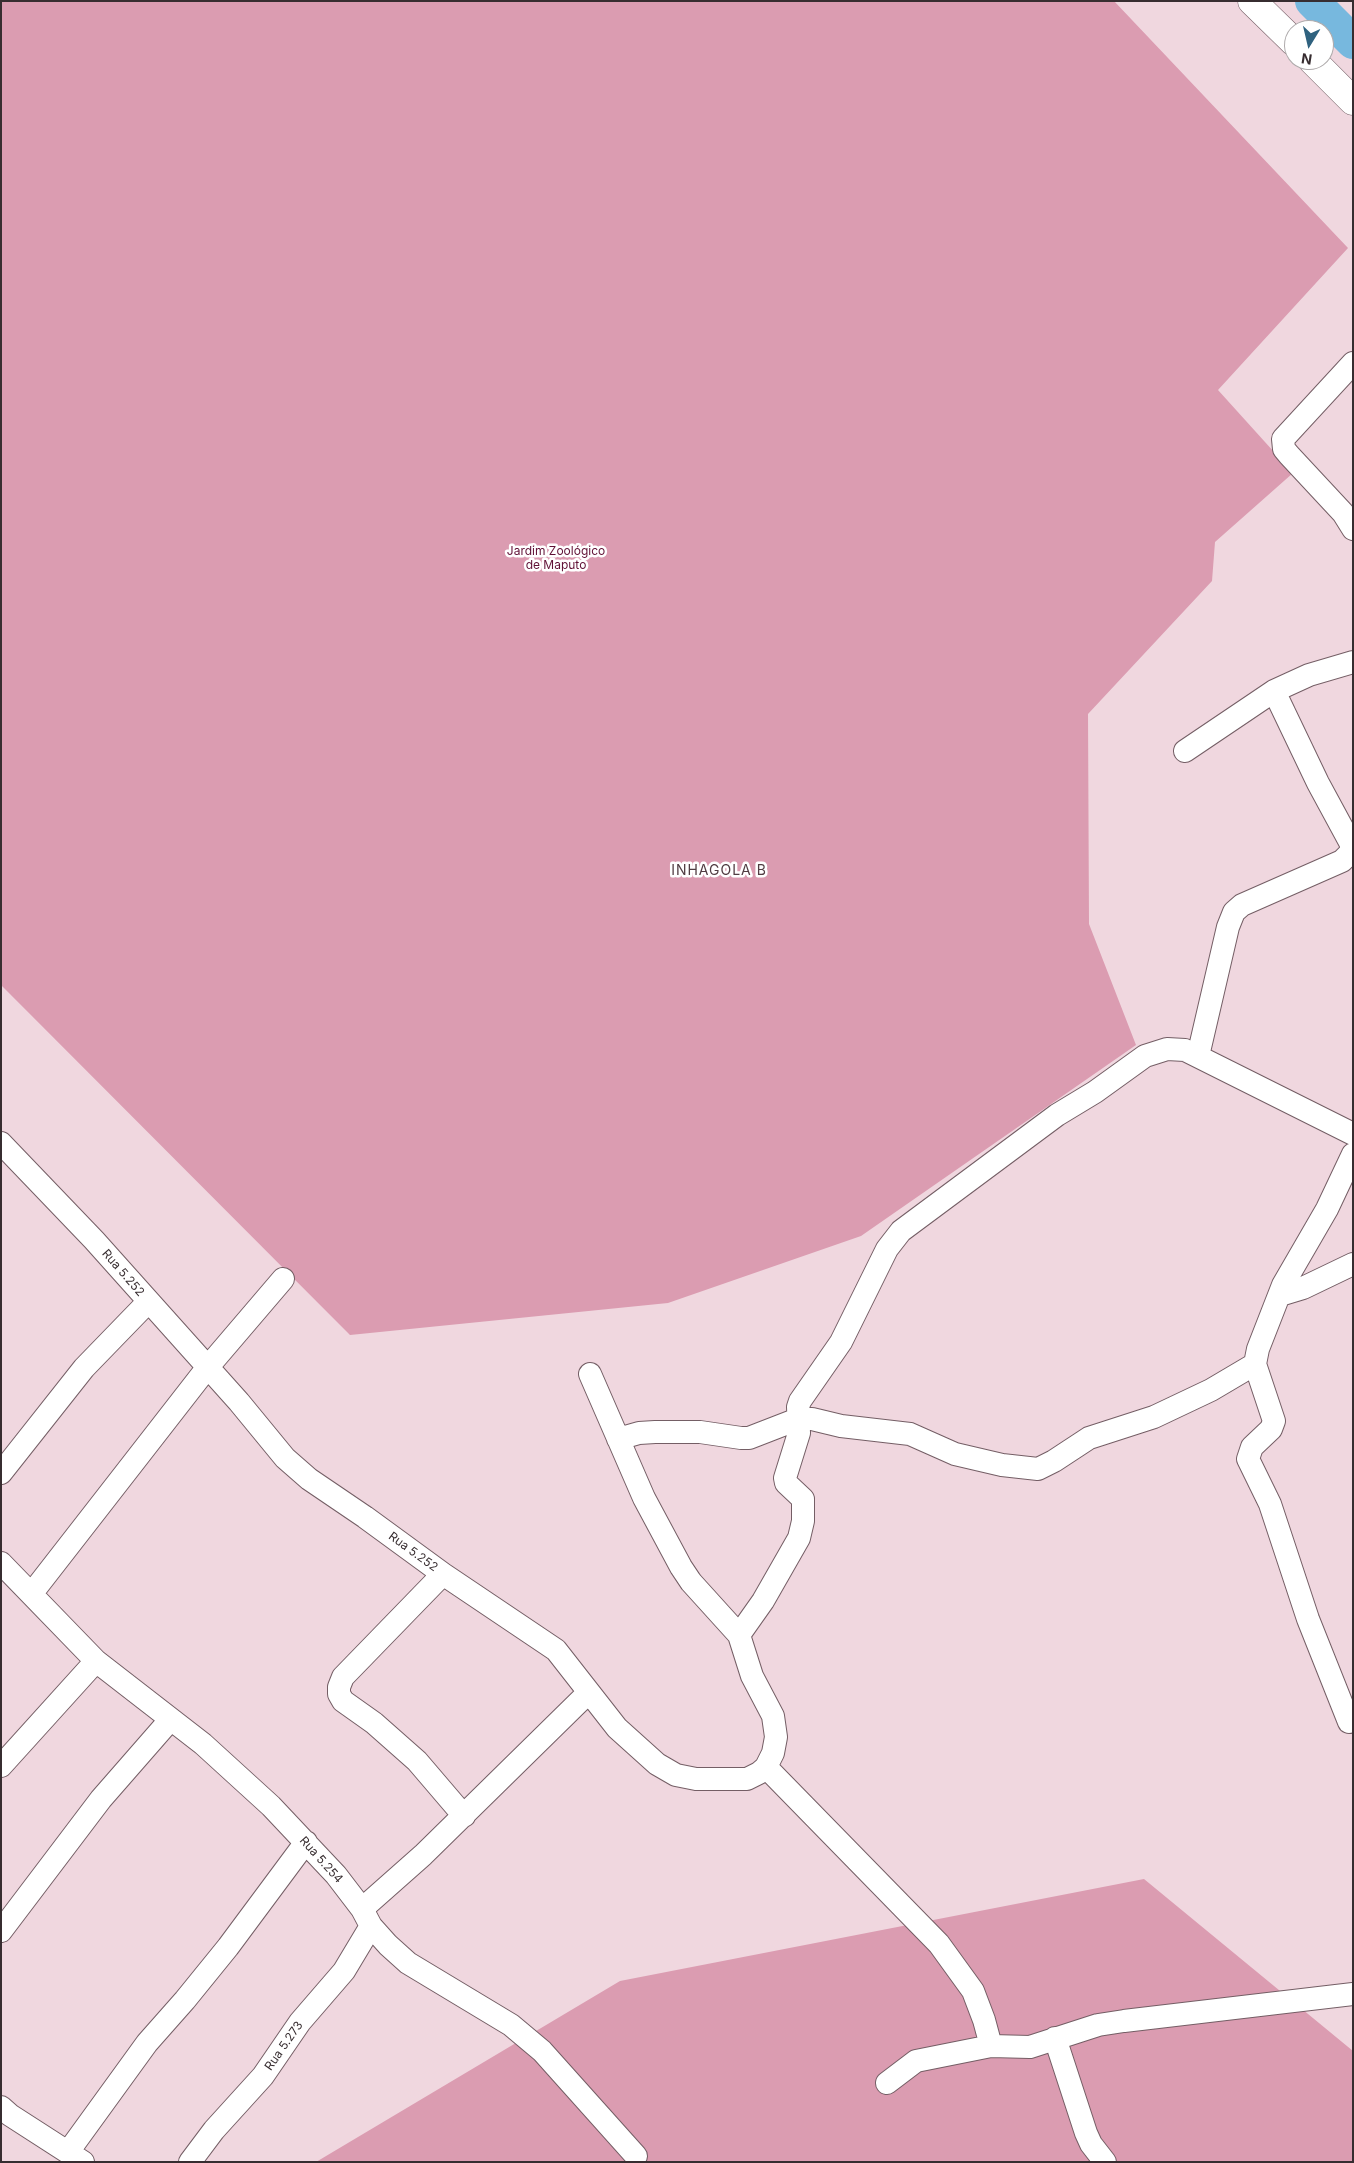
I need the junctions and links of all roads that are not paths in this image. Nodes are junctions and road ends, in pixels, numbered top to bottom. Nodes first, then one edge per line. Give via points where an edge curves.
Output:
1 (1252, 1) edge
2 (1284, 32) edge
3 (1322, 70) edge
4 (1353, 101) edge
5 (1353, 363) edge
6 (1353, 529) edge
7 (1353, 662) edge
8 (1274, 691) junction
9 (1185, 752) dead end
10 (1198, 1056) junction
11 (1353, 1134) edge
12 (1, 1143) edge
13 (1353, 1154) edge
14 (1353, 1264) edge
15 (283, 1279) dead end
16 (1280, 1296) junction
17 (148, 1302) junction
18 (1255, 1364) junction
19 (207, 1368) junction
20 (590, 1374) dead end
21 (798, 1420) junction
22 (618, 1439) junction
23 (1, 1473) edge
24 (1, 1562) edge
25 (443, 1574) junction
26 (32, 1593) junction
27 (739, 1635) junction
28 (96, 1661) junction
29 (588, 1693) junction
30 (170, 1720) junction
31 (1349, 1722) dead end
32 (1, 1766) edge
33 (766, 1767) junction
34 (464, 1816) junction
35 (306, 1842) junction
36 (367, 1917) junction
37 (1, 1932) edge
38 (1353, 1994) edge
39 (1055, 2038) junction
40 (991, 2046) junction
41 (887, 2084) dead end
42 (1, 2107) edge
43 (636, 2156) dead end
44 (75, 2157) edge
45 (190, 2162) edge
46 (1105, 2162) edge

1 - 2 main road
3 - 4 main road
5 - 6 street via 1283,439 1288,456 1343,513
7 - 8 street via 1309,675
8 - 9 street
8 - 10 street via 1351,844 1351,852 1342,861 1242,905 1234,912
10 - 11 street
10 - 21 street via 1185,1050 1167,1050 1146,1056 1057,1114 901,1231 886,1249 841,1342 800,1400
12 - 17 street, Rua 5.252
13 - 16 street
14 - 16 street
15 - 19 street
16 - 18 street
17 - 19 street, Rua 5.252
17 - 23 street via 84,1368
18 - 21 street via 1211,1390 1154,1417 1089,1438 1038,1468 1002,1465 955,1454 910,1434 841,1426 812,1419
18 - 31 street via 1274,1421 1271,1429 1252,1447 1248,1459 1270,1504 1308,1619
19 - 25 street, Rua 5.252 via 285,1458 309,1479
19 - 26 street
20 - 22 street
21 - 22 street via 749,1438 700,1432 656,1432
21 - 27 street via 799,1433 785,1478 786,1483 804,1499 799,1538 763,1601
22 - 27 street via 644,1498 681,1567
24 - 26 street, Rua 5.254
25 - 29 street, Rua 5.252 via 556,1650
25 - 34 street via 343,1677 339,1694 342,1701 374,1723 417,1761
26 - 28 street, Rua 5.254
27 - 33 street via 752,1676 773,1716 776,1737
28 - 30 street, Rua 5.254
28 - 32 street
29 - 33 street, Rua 5.252 via 631,1742 676,1776 746,1778 759,1774
29 - 34 street, Rua 5.273
30 - 35 street, Rua 5.254 via 232,1768
30 - 37 street via 102,1799
33 - 40 street via 939,1944 973,1991
34 - 36 street, Rua 5.273
35 - 36 street, Rua 5.254
35 - 44 street via 228,1947 147,2043
36 - 43 street, Rua 5.254 via 388,1945 408,1963 517,2030 542,2052
36 - 45 street, Rua 5.273 via 344,1970 300,2022 263,2076
38 - 39 street via 1124,2020
39 - 40 street via 1030,2047
39 - 46 street via 1086,2134
40 - 41 street via 916,2061
42 - 44 street

